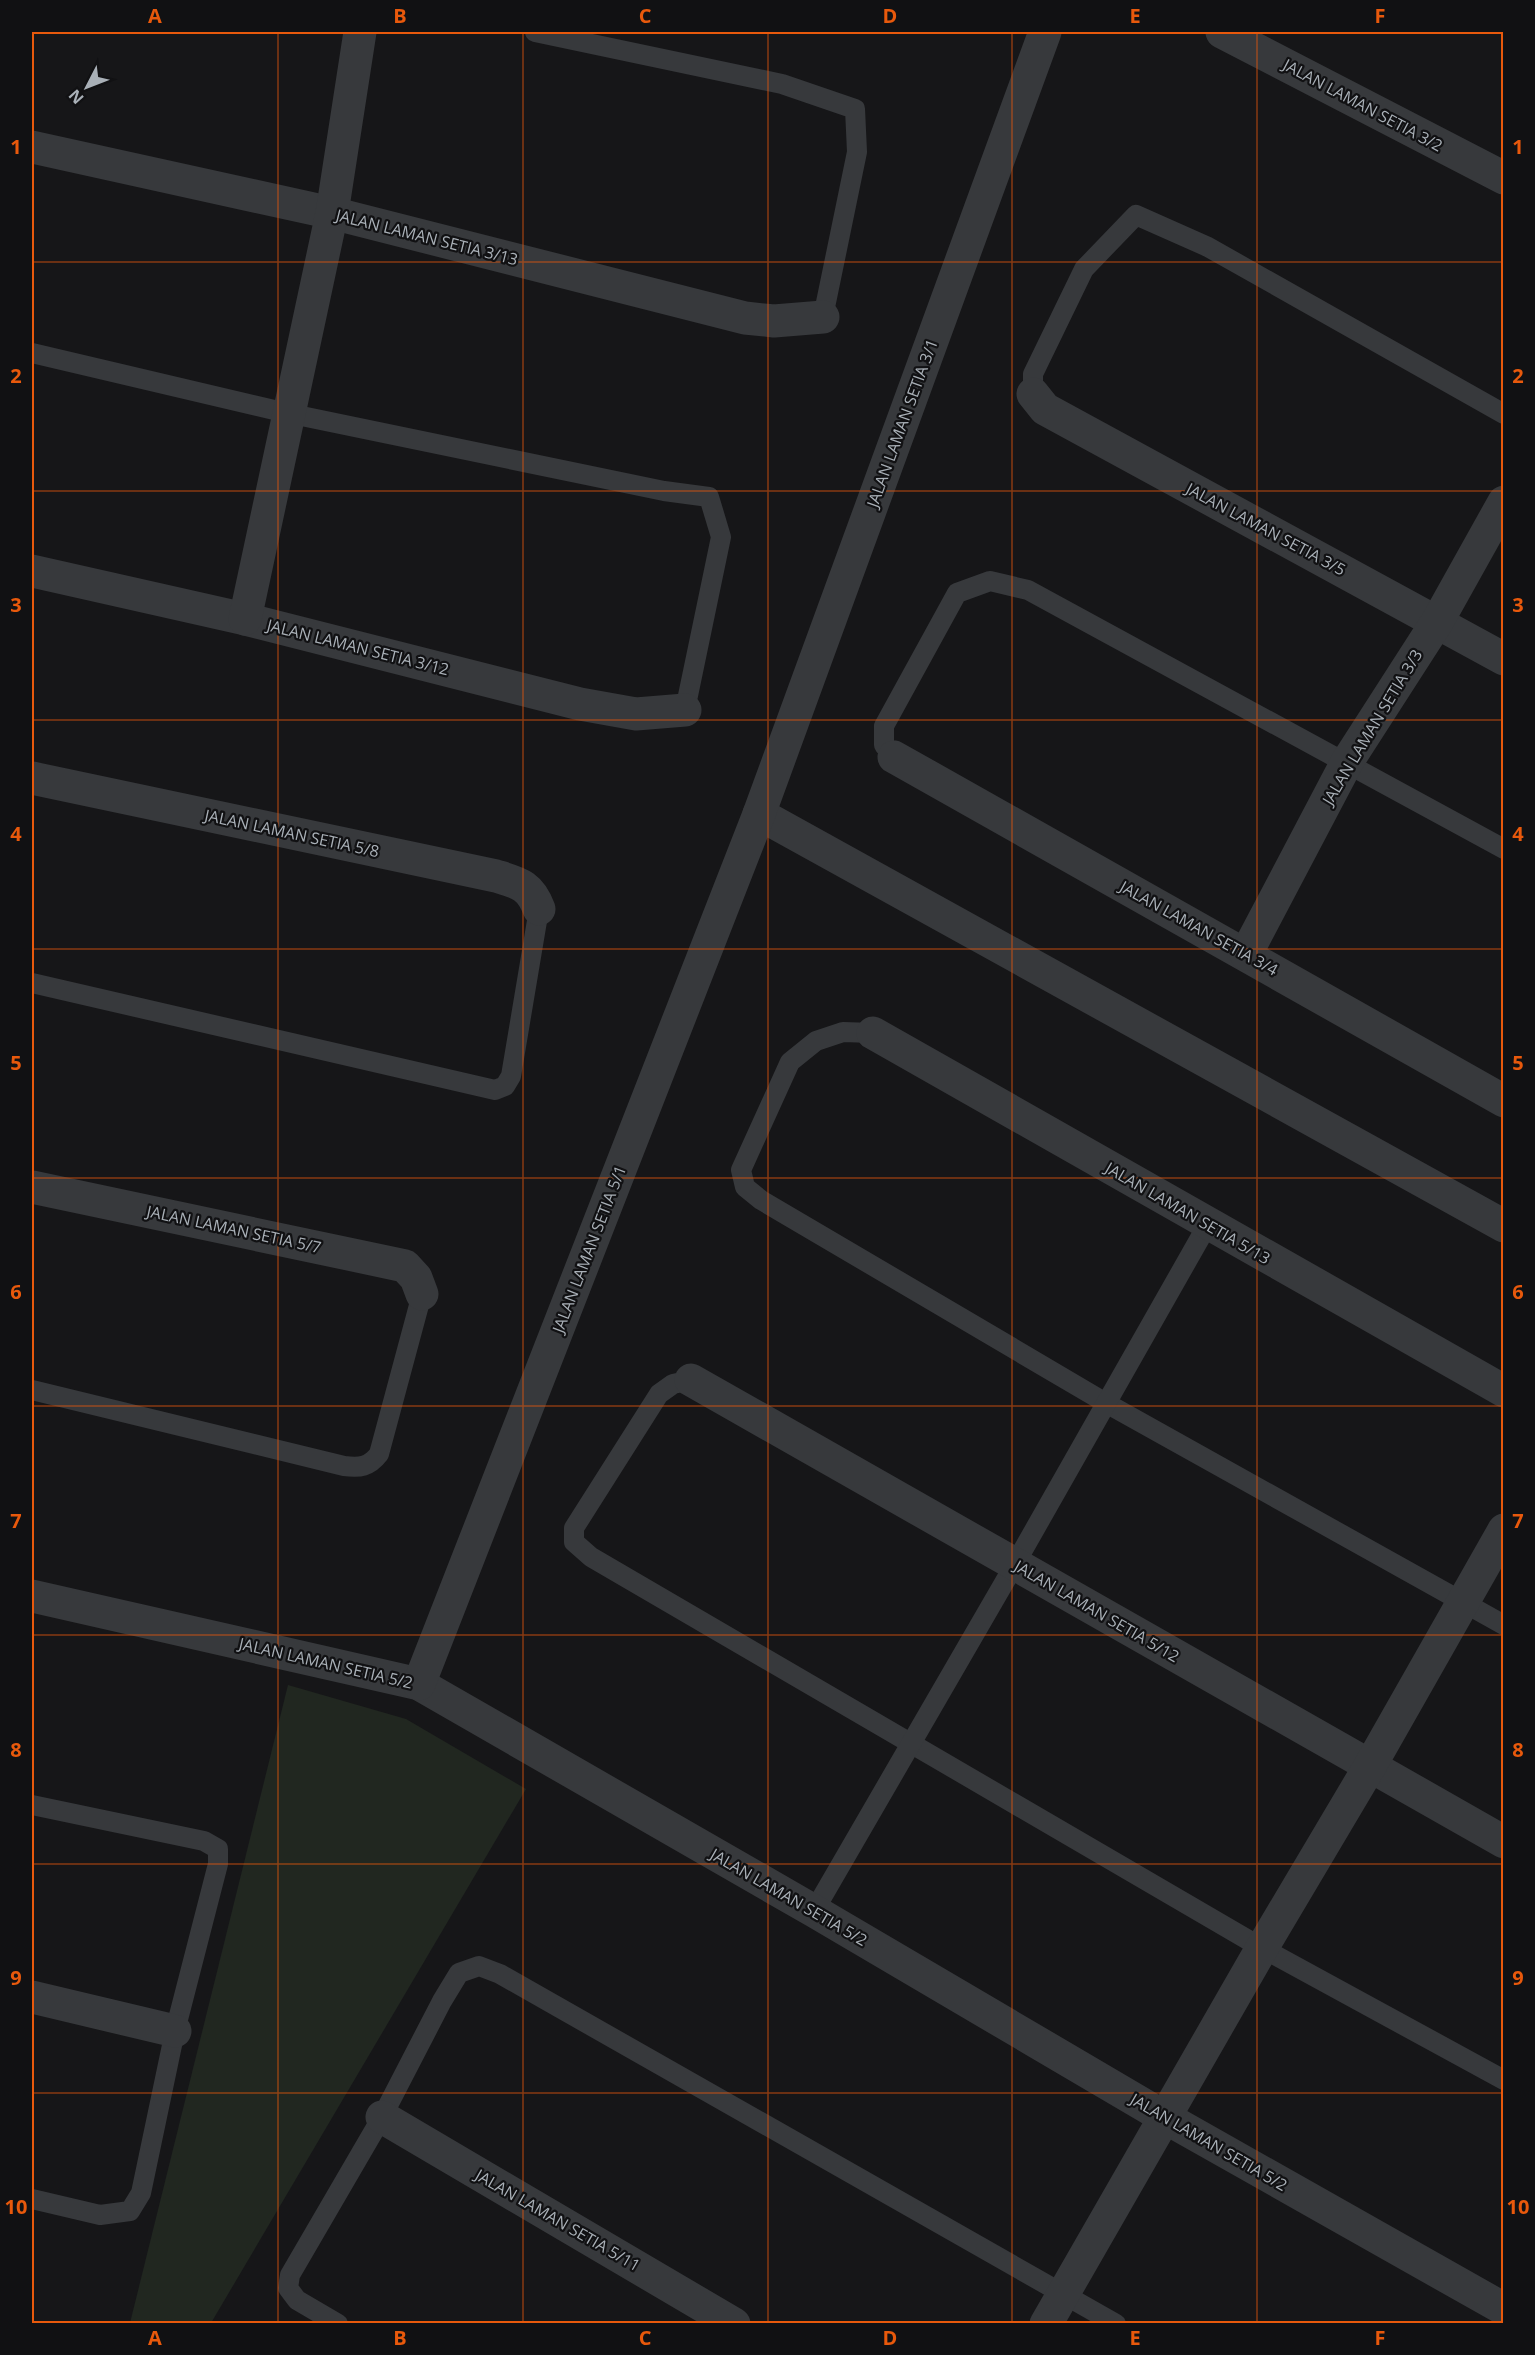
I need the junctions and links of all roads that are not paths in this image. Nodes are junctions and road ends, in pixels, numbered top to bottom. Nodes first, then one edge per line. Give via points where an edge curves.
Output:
1 (360, 32) edge
2 (535, 32) edge
3 (1045, 32) edge
4 (1222, 32) edge
5 (32, 147) edge
6 (1503, 178) edge
7 (332, 213) junction
8 (823, 317) joint
9 (32, 353) edge
10 (1033, 394) joint
11 (287, 413) junction
12 (1503, 414) edge
13 (1503, 502) edge
14 (32, 571) edge
15 (245, 619) junction
16 (1437, 622) junction
17 (1503, 659) edge
18 (685, 710) joint
19 (894, 757) joint
20 (1347, 762) junction
21 (32, 777) edge
22 (759, 814) junction
23 (1503, 849) edge
24 (539, 909) joint
25 (1246, 954) junction
26 (32, 983) edge
27 (873, 1033) joint
28 (1503, 1101) edge
29 (32, 1187) edge
30 (1208, 1224) junction
31 (1503, 1226) edge
32 (422, 1294) joint
33 (692, 1380) joint
34 (32, 1390) edge
35 (1503, 1391) edge
36 (1106, 1403) junction
37 (1503, 1530) edge
38 (1016, 1564) junction
39 (32, 1596) edge
40 (1462, 1602) junction
41 (1503, 1625) edge
42 (419, 1684) junction
43 (910, 1743) junction
44 (1370, 1766) junction
45 (32, 1805) edge
46 (1503, 1842) edge
47 (814, 1911) junction
48 (1262, 1948) junction
49 (32, 1996) edge
50 (175, 2031) junction
51 (1503, 2080) edge
52 (382, 2117) junction
53 (1166, 2118) junction
54 (32, 2199) edge
55 (1064, 2294) junction
56 (1503, 2309) edge
57 (338, 2324) edge
58 (734, 2324) edge
59 (1046, 2324) edge
60 (1116, 2324) edge

1 - 7 street
2 - 8 lane via 782,84 855,109 857,152
3 - 22 street, JALAN LAMAN SETIA 3/1
4 - 6 street, JALAN LAMAN SETIA 3/2
5 - 7 street, JALAN LAMAN SETIA 3/13
7 - 8 street, JALAN LAMAN SETIA 3/13 via 745,318 774,321
7 - 11 street
9 - 11 lane
10 - 12 lane via 1033,375 1084,269 1136,215 1208,247
10 - 16 street, JALAN LAMAN SETIA 3/5 via 1045,409
11 - 15 street
11 - 18 lane via 709,498 721,537
13 - 16 street, JALAN LAMAN SETIA 3/3
14 - 15 street, JALAN LAMAN SETIA 3/12
15 - 18 street, JALAN LAMAN SETIA 3/12 via 580,704 636,714
16 - 17 street, JALAN LAMAN SETIA 3/5
16 - 20 street, JALAN LAMAN SETIA 3/3
19 - 20 lane via 884,745 884,726 957,593 990,581 1028,590
19 - 25 street, JALAN LAMAN SETIA 3/4
20 - 23 lane
20 - 25 street, JALAN LAMAN SETIA 3/3
21 - 24 street, JALAN LAMAN SETIA 5/8 via 495,876 519,883 534,895
22 - 31 street
22 - 42 street, JALAN LAMAN SETIA 5/1
24 - 26 lane via 511,1076 505,1086 495,1090
25 - 28 street, JALAN LAMAN SETIA 3/4
27 - 30 street, JALAN LAMAN SETIA 5/13
27 - 36 lane via 843,1032 816,1041 790,1062 741,1170 745,1187
29 - 32 street, JALAN LAMAN SETIA 5/7 via 405,1266 416,1278
30 - 35 street, JALAN LAMAN SETIA 5/13
30 - 36 lane
32 - 34 lane via 379,1454 372,1463 359,1468
33 - 38 street, JALAN LAMAN SETIA 5/12
33 - 43 lane via 673,1384 659,1394 574,1528 574,1542 591,1557
36 - 38 lane
36 - 40 lane
37 - 40 street
38 - 43 lane
38 - 44 street, JALAN LAMAN SETIA 5/12
39 - 42 street, JALAN LAMAN SETIA 5/2
40 - 41 lane
40 - 44 street
42 - 47 street, JALAN LAMAN SETIA 5/2
43 - 47 lane
43 - 48 lane
44 - 46 street, JALAN LAMAN SETIA 5/12
44 - 48 street
45 - 50 lane via 204,1841 218,1849 218,1864
47 - 53 street, JALAN LAMAN SETIA 5/2
48 - 51 lane
48 - 53 street
49 - 50 street
50 - 54 lane via 141,2193 130,2211 100,2214
52 - 55 lane via 459,1973 479,1966 500,1974
52 - 57 lane via 290,2275 288,2288 297,2300
52 - 58 street, JALAN LAMAN SETIA 5/11
53 - 55 street
53 - 56 street, JALAN LAMAN SETIA 5/2
55 - 59 street
55 - 60 lane

